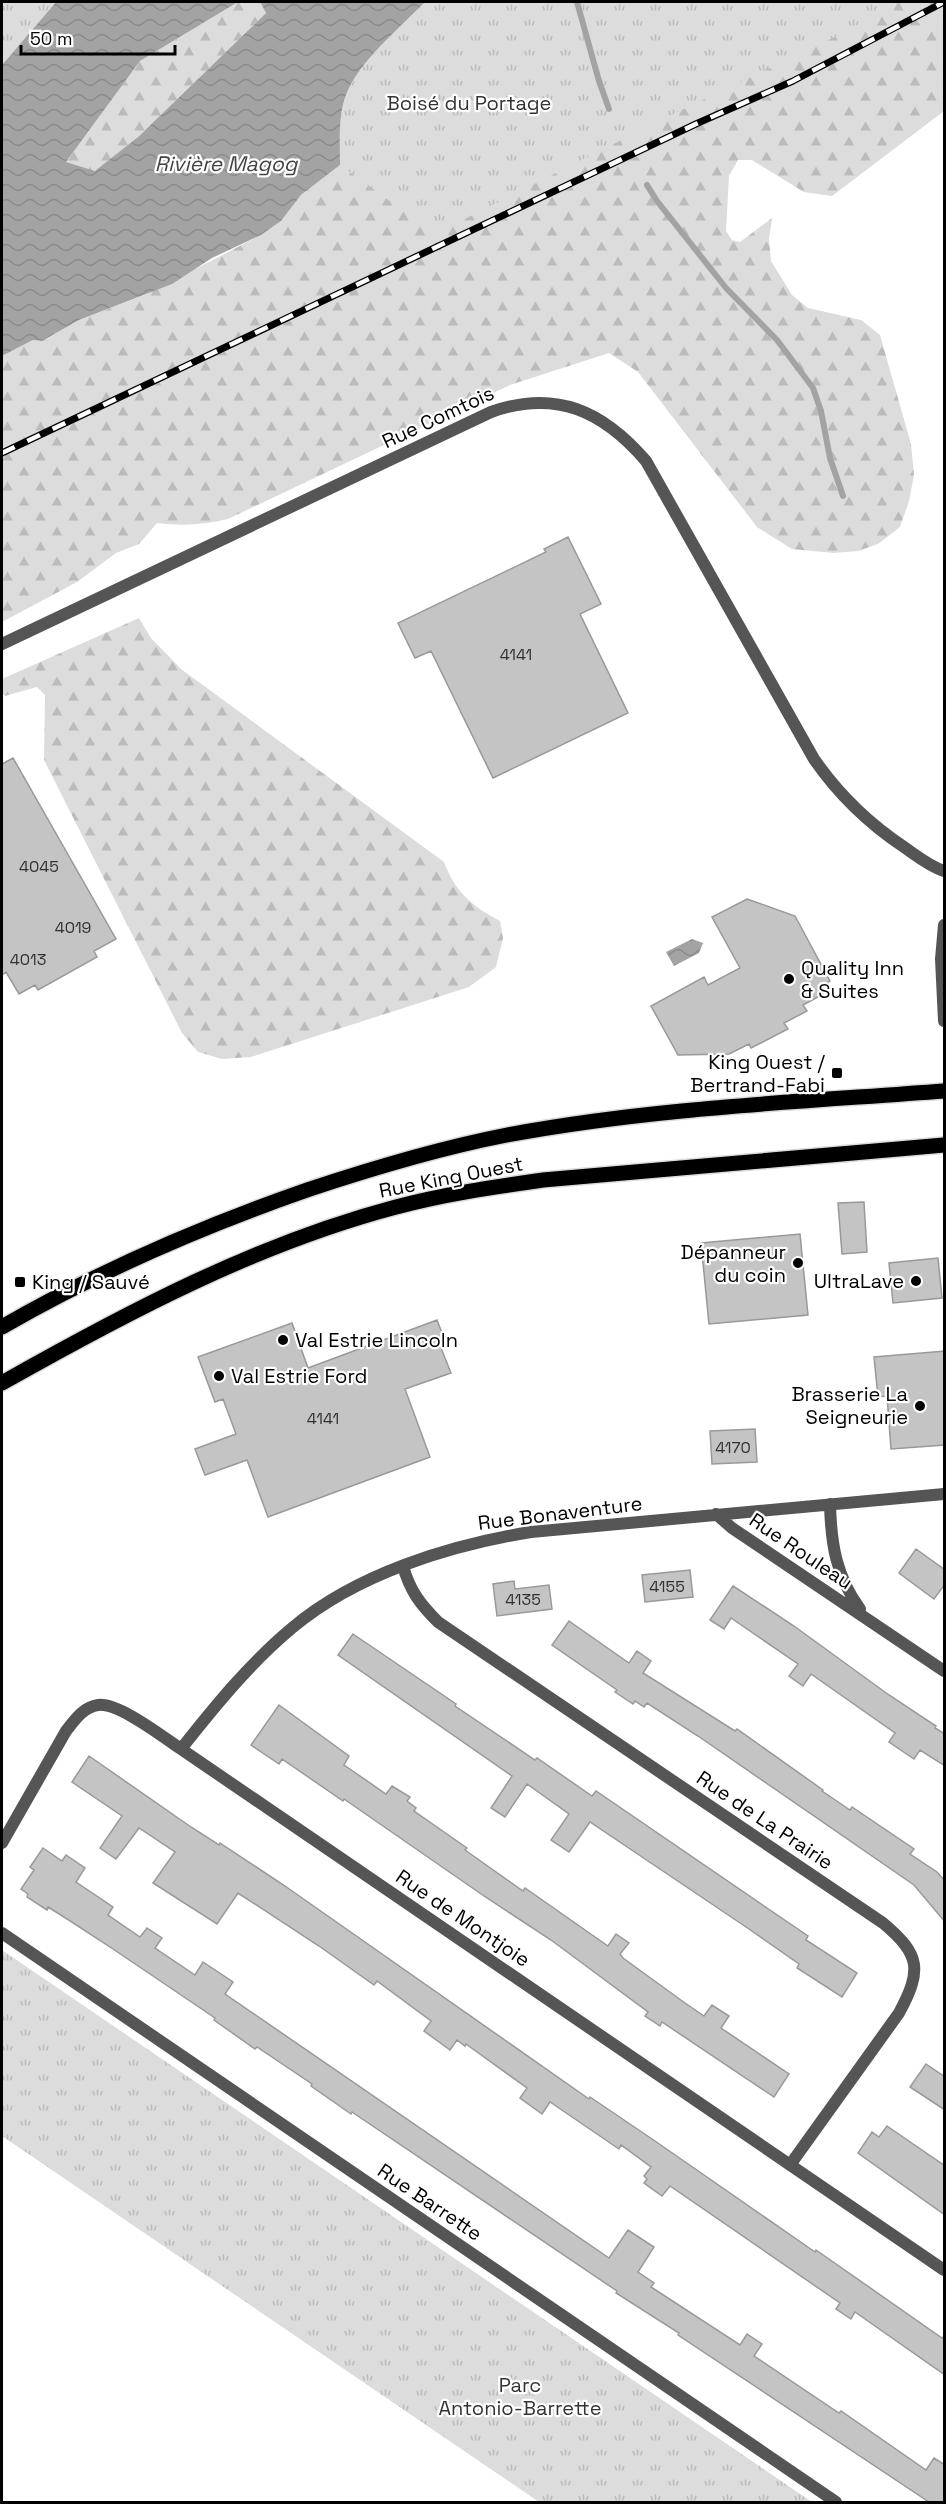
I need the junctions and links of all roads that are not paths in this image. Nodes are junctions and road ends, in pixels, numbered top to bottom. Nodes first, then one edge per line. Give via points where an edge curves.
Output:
1 (2, 644) edge
2 (945, 871) edge
3 (945, 925) edge
4 (945, 1021) edge
5 (945, 1091) edge
6 (945, 1145) edge
7 (2, 1327) edge
8 (2, 1383) edge
9 (945, 1494) edge
10 (830, 1504) junction
11 (716, 1515) junction
12 (403, 1566) junction
13 (866, 1617) junction
14 (945, 1671) edge
15 (181, 1749) junction
16 (2, 1843) edge
17 (2, 1933) edge
18 (790, 2165) junction
19 (945, 2270) edge
20 (836, 2502) edge

1 - 2 street, Rue Comtois via 491,412 510,405 552,402 605,422 646,461 828,780 861,816 922,860
3 - 4 street via 941,959
5 - 7 main road, Rue King Ouest via 690,1110 573,1124 455,1147 354,1174 193,1232 100,1274
6 - 8 main road, Rue King Ouest via 543,1180 396,1207 299,1239 179,1289
9 - 10 street, Rue Bonaventure
10 - 11 street, Rue Bonaventure
10 - 13 street, Rue Rouleau via 837,1567 852,1599
11 - 12 street, Rue Bonaventure via 499,1537
11 - 13 street, Rue Rouleau
12 - 15 street, Rue Bonaventure via 327,1603 293,1627 234,1685
12 - 18 street, Rue de La Prairie via 409,1586 438,1622 902,1938 912,1955 916,1974 909,1994
13 - 14 street, Rue Rouleau
15 - 16 street, Rue de Montjoie via 110,1706 86,1709 66,1731
15 - 18 street, Rue de Montjoie
17 - 20 street, Rue Barrette
18 - 19 street, Rue de Montjoie

